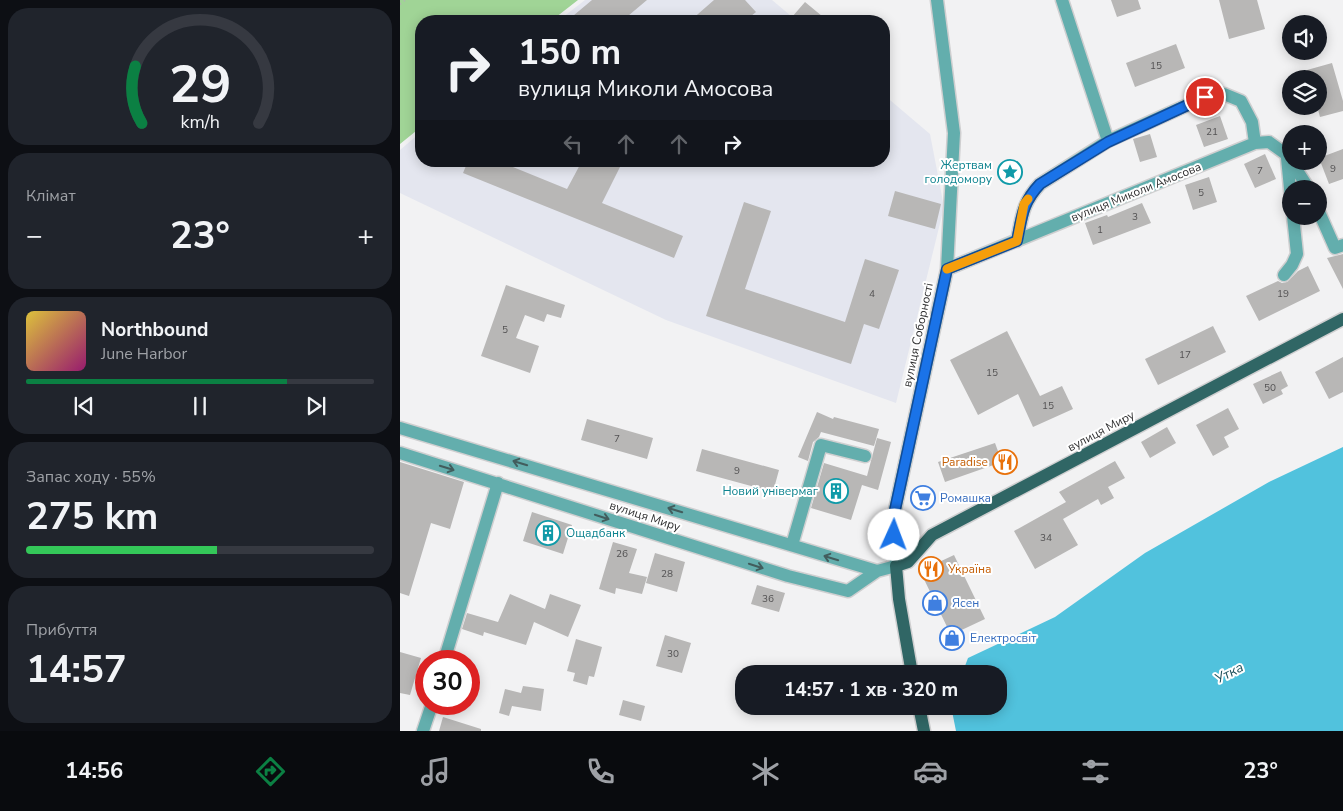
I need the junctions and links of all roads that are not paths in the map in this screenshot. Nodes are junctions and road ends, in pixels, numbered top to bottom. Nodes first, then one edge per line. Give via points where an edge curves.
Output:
1 (937, 0) edge
2 (1062, 0) edge
3 (1108, 142) junction
4 (1255, 143) junction
5 (1282, 151) edge
6 (1294, 225) edge
7 (1324, 225) edge
8 (1017, 241) junction
9 (1343, 245) edge
10 (947, 269) junction
11 (1284, 275) dead end
12 (1343, 319) edge
13 (400, 428) edge
14 (400, 453) edge
15 (865, 456) dead end
16 (498, 483) junction
17 (792, 546) junction
18 (896, 566) junction
19 (877, 571) junction
20 (447, 650) edge
21 (910, 665) edge
22 (428, 715) edge
23 (921, 715) edge
24 (423, 731) edge
25 (924, 731) edge

1 - 10 street, вулиця Соборності via 954,133
2 - 3 street
3 - 4 street via 1205,97 1224,94 1241,101 1252,122
3 - 8 street via 1040,184 1024,204
4 - 5 street via 1269,142
4 - 8 street, вулиця Миколи Амосова
6 - 11 street via 1297,254
7 - 9 street via 1334,248
8 - 10 street, вулиця Миколи Амосова
10 - 18 street, вулиця Соборності via 893,519
12 - 18 main road, вулиця Миру via 932,534 908,562
17 -> 13 street, вулиця Миру
14 -> 16 street, вулиця Миру
15 - 17 street via 820,445
16 -> 19 street, вулиця Миру via 788,576 848,591
16 - 20 street
19 -> 17 street, вулиця Миру
18 - 19 street, вулиця Миру
18 - 21 main road, вулиця Соборності
22 - 24 street
23 - 25 main road

